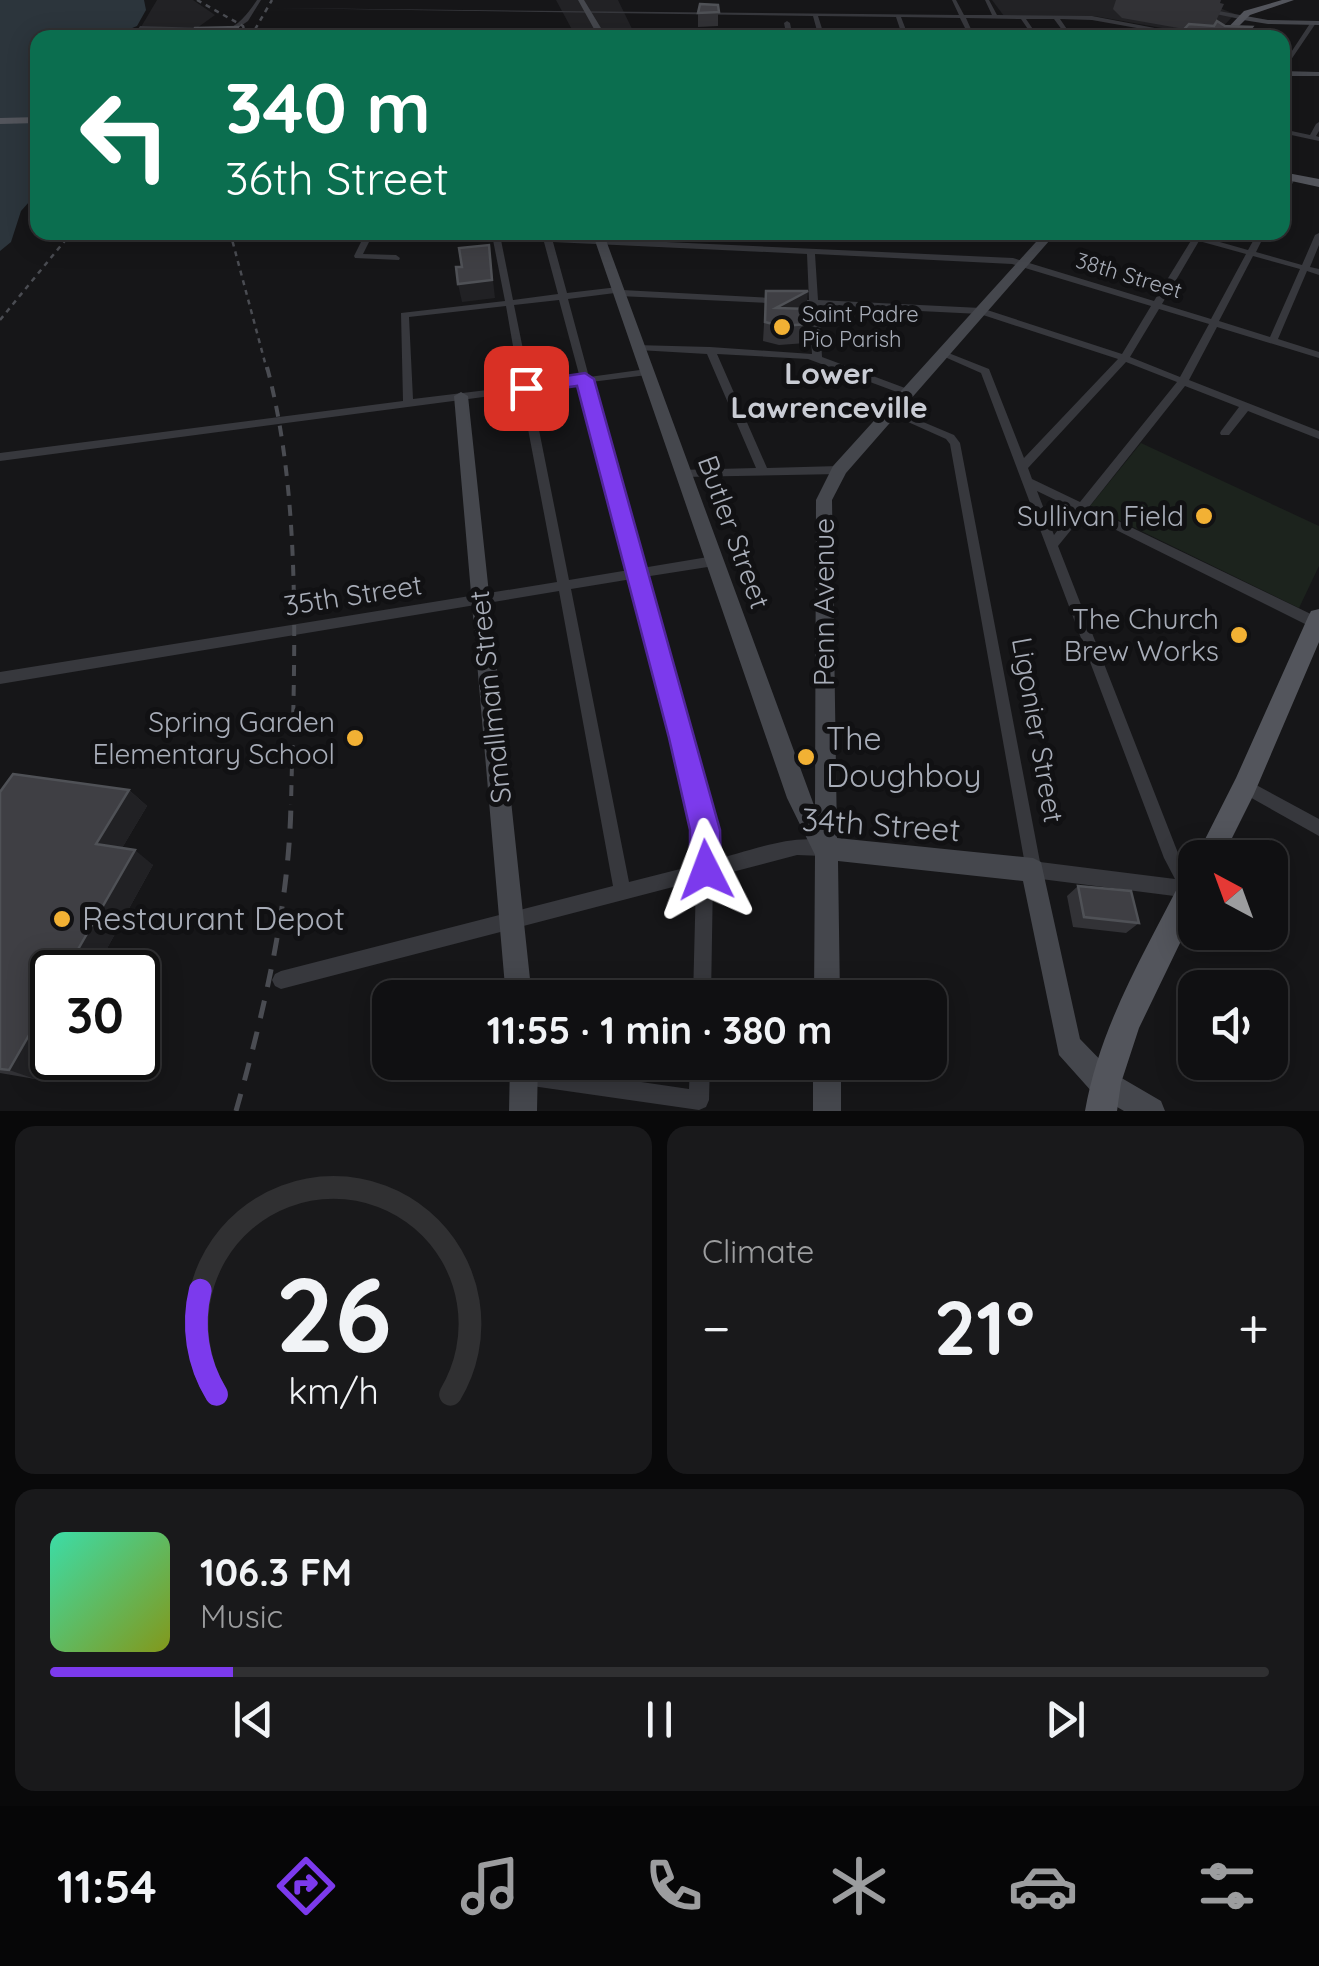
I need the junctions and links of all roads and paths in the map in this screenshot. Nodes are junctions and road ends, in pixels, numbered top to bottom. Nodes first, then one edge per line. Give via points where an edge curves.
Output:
1 (259, 0) edge
2 (348, 0) edge
3 (581, 0) edge
4 (954, 0) edge
5 (987, 0) edge
6 (1290, 0) edge
7 (440, 1) edge
8 (755, 4) dead end
9 (278, 8) dead end
10 (340, 8) junction
11 (390, 9) junction
12 (1193, 9) dead end
13 (434, 10) junction
14 (501, 10) junction
15 (586, 12) junction
16 (650, 12) junction
17 (756, 14) junction
18 (815, 14) junction
19 (898, 16) junction
20 (962, 17) junction
21 (996, 18) junction
22 (1024, 18) junction
23 (1056, 18) junction
24 (1237, 20) junction
25 (1268, 22) joint
26 (787, 23) dead end
27 (1316, 23) edge
28 (691, 26) dead end
29 (140, 28) dead end
30 (1154, 28) joint
31 (200, 30) edge
32 (231, 30) edge
33 (371, 30) edge
34 (490, 30) edge
35 (598, 30) edge
36 (664, 30) joint
37 (758, 30) edge
38 (788, 30) edge
39 (820, 30) edge
40 (903, 30) edge
41 (969, 30) edge
42 (1032, 30) edge
43 (1065, 30) edge
44 (1164, 30) edge
45 (1229, 30) edge
46 (1290, 60) edge
47 (1290, 72) edge
48 (1319, 74) edge
49 (30, 120) edge
50 (0, 121) edge
51 (1319, 124) edge
52 (1290, 133) edge
53 (1316, 138) edge
54 (1290, 177) edge
55 (1319, 184) edge
56 (1319, 235) edge
57 (366, 240) edge
58 (498, 240) edge
59 (548, 240) edge
60 (600, 240) edge
61 (623, 240) edge
62 (708, 240) edge
63 (1045, 240) edge
64 (1197, 240) edge
65 (1212, 240) edge
66 (1257, 240) edge
67 (707, 247) junction
68 (811, 252) junction
69 (1250, 253) junction
70 (396, 258) dead end
71 (1023, 264) junction
72 (1304, 268) junction
73 (1319, 272) edge
74 (618, 291) junction
75 (562, 296) junction
76 (510, 302) junction
77 (814, 303) junction
78 (1156, 305) junction
79 (981, 312) junction
80 (1214, 323) junction
81 (1273, 341) junction
82 (638, 347) junction
83 (710, 350) junction
84 (943, 354) junction
85 (1319, 356) edge
86 (816, 357) junction
87 (1124, 358) junction
88 (647, 372) junction
89 (585, 379) junction
90 (1183, 382) junction
91 (526, 388) junction
92 (910, 393) junction
93 (460, 396) junction
94 (408, 404) junction
95 (1246, 406) junction
96 (893, 412) junction
97 (1225, 433) dead end
98 (1319, 436) edge
99 (0, 457) edge
100 (839, 470) junction
101 (763, 471) junction
102 (682, 473) junction
103 (1024, 475) junction
104 (1082, 508) junction
105 (1054, 543) junction
106 (714, 561) junction
107 (637, 574) junction
108 (564, 586) junction
109 (480, 600) junction
110 (1318, 620) edge
111 (0, 678) edge
112 (1245, 786) junction
113 (1319, 828) edge
114 (1217, 840) edge
115 (824, 848) junction
116 (1178, 866) edge
117 (706, 870) junction
118 (1033, 870) junction
119 (1178, 884) edge
120 (623, 892) junction
121 (1178, 917) edge
122 (512, 922) junction
123 (281, 980) dead end
124 (517, 980) edge
125 (703, 980) edge
126 (828, 980) edge
127 (525, 1080) edge
128 (591, 1080) edge
129 (700, 1080) edge
130 (827, 1080) edge
131 (1102, 1097) edge
132 (524, 1111) edge
133 (827, 1111) edge
134 (1151, 1111) edge

1 - 32 street
2 - 10 street
3 - 15 main road
4 - 20 street
5 - 21 street
6 - 24 main road
7 - 13 street
8 - 17 street
9 - 10 street
10 - 11 street
11 - 13 street
11 - 33 street
12 - 24 street
13 - 14 street
14 - 15 street
14 - 34 street
15 - 16 street
15 - 35 main road
16 - 17 street
16 - 36 street
17 - 18 street
17 - 37 street
18 - 19 street
18 - 39 street
19 - 20 street
19 - 40 street
20 - 21 street
20 - 41 street
21 - 22 street
22 - 23 street
22 - 42 street
23 - 30 street
23 - 43 street
24 - 25 main road
24 - 45 main road
25 - 27 main road
26 - 38 street
27 - 46 street
28 - 36 street
29 - 31 street
30 - 44 street
47 - 48 main road
49 - 50 main road
51 - 53 street
52 - 53 street
54 - 55 main road
56 - 72 street
57 - 70 street via 358,256
58 - 76 street
59 - 75 street
60 - 74 main road, Butler Street
61 - 67 street, 38th Street
62 - 67 street
63 - 71 main road, Penn Avenue
64 - 78 street
65 - 69 street
66 - 69 street
67 - 68 street, 38th Street
68 - 71 street, 38th Street
68 - 77 street
69 - 72 street
69 - 80 street
71 - 78 street, 38th Street
71 - 79 main road, Penn Avenue
72 - 73 street
72 - 81 street
74 - 75 street
74 - 77 street
74 - 82 main road, Butler Street
75 - 76 street
75 - 89 street
76 - 91 street
76 - 94 street via 404,314
77 - 79 street
77 - 86 street
78 - 80 street, 38th Street
78 - 87 street
79 - 84 main road, Penn Avenue
79 - 87 street
80 - 81 street, 38th Street
80 - 90 street
81 - 85 street, 38th Street
82 - 83 street
82 - 88 main road, Butler Street
83 - 86 street
83 - 101 street
84 - 92 main road, Penn Avenue
84 - 103 street via 986,371
86 - 92 street
87 - 90 street
87 - 103 street
88 - 89 street
88 - 102 main road, Butler Street
89 - 91 street
89 - 107 street
90 - 95 street
90 - 104 street
91 - 93 street
91 - 108 street
92 - 96 main road, Penn Avenue
93 - 94 street
93 - 109 main road, Smallman Street
94 - 99 street
95 - 97 street
95 - 98 street
96 - 100 main road, Penn Avenue
96 - 118 street, Ligonier Street via 955,443
100 - 101 street
100 - 115 main road, Penn Avenue via 824,500
101 - 102 street
102 - 106 main road, Butler Street
103 - 104 street
103 - 105 street
104 - 105 street
104 - 110 street
105 - 116 street
106 - 107 street, 35th Street
106 - 115 main road, Butler Street via 798,798
107 - 108 street, 35th Street
107 - 117 street via 705,830
108 - 109 street, 35th Street
108 - 120 street
109 - 111 street, 35th Street
109 - 122 main road, Smallman Street
110 - 112 main road
112 - 113 street
112 - 114 main road
115 - 117 street, 34th Street
115 - 118 main road, 34th Street
115 - 126 main road, Penn Avenue
117 - 120 street, 34th Street
117 - 125 street
118 - 119 street, 34th Street
118 - 131 main road, Ligonier Street via 1068,1046
120 - 122 street, 34th Street
121 - 131 main road via 1113,1053
122 - 123 street, 34th Street
122 - 124 main road, Smallman Street
127 - 132 main road
128 - 129 street via 700,1100
130 - 133 main road
131 - 134 main road, Ligonier Street

